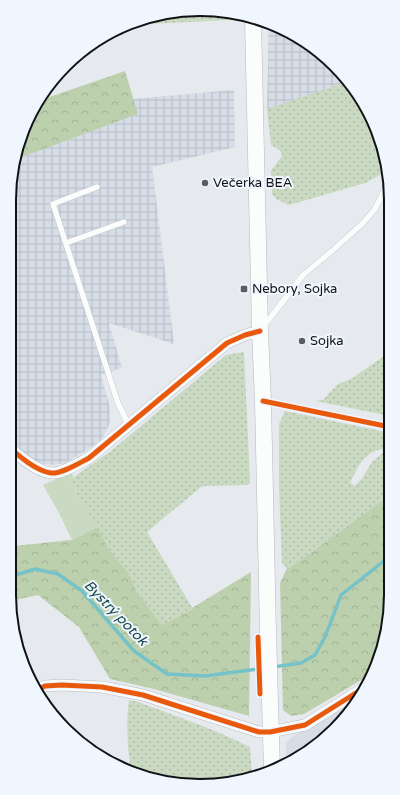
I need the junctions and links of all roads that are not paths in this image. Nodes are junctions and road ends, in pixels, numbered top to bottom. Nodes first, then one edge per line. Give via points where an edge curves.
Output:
1 (253, 24) edge
2 (97, 187) dead end
3 (384, 191) edge
4 (124, 222) dead end
5 (66, 243) junction
6 (260, 331) junction
7 (128, 424) junction
8 (16, 454) edge
9 (41, 688) edge
10 (356, 693) edge
11 (270, 732) junction
12 (272, 764) edge

1 - 6 main road
2 - 5 lane via 53,204
3 - 6 lane via 363,223 303,275
4 - 5 lane
5 - 7 lane via 118,403
6 - 7 street via 227,343
6 - 11 main road
7 - 8 street via 89,458 52,473 25,462
9 - 11 street via 62,685 143,695 259,732
10 - 11 street via 305,725
11 - 12 main road

